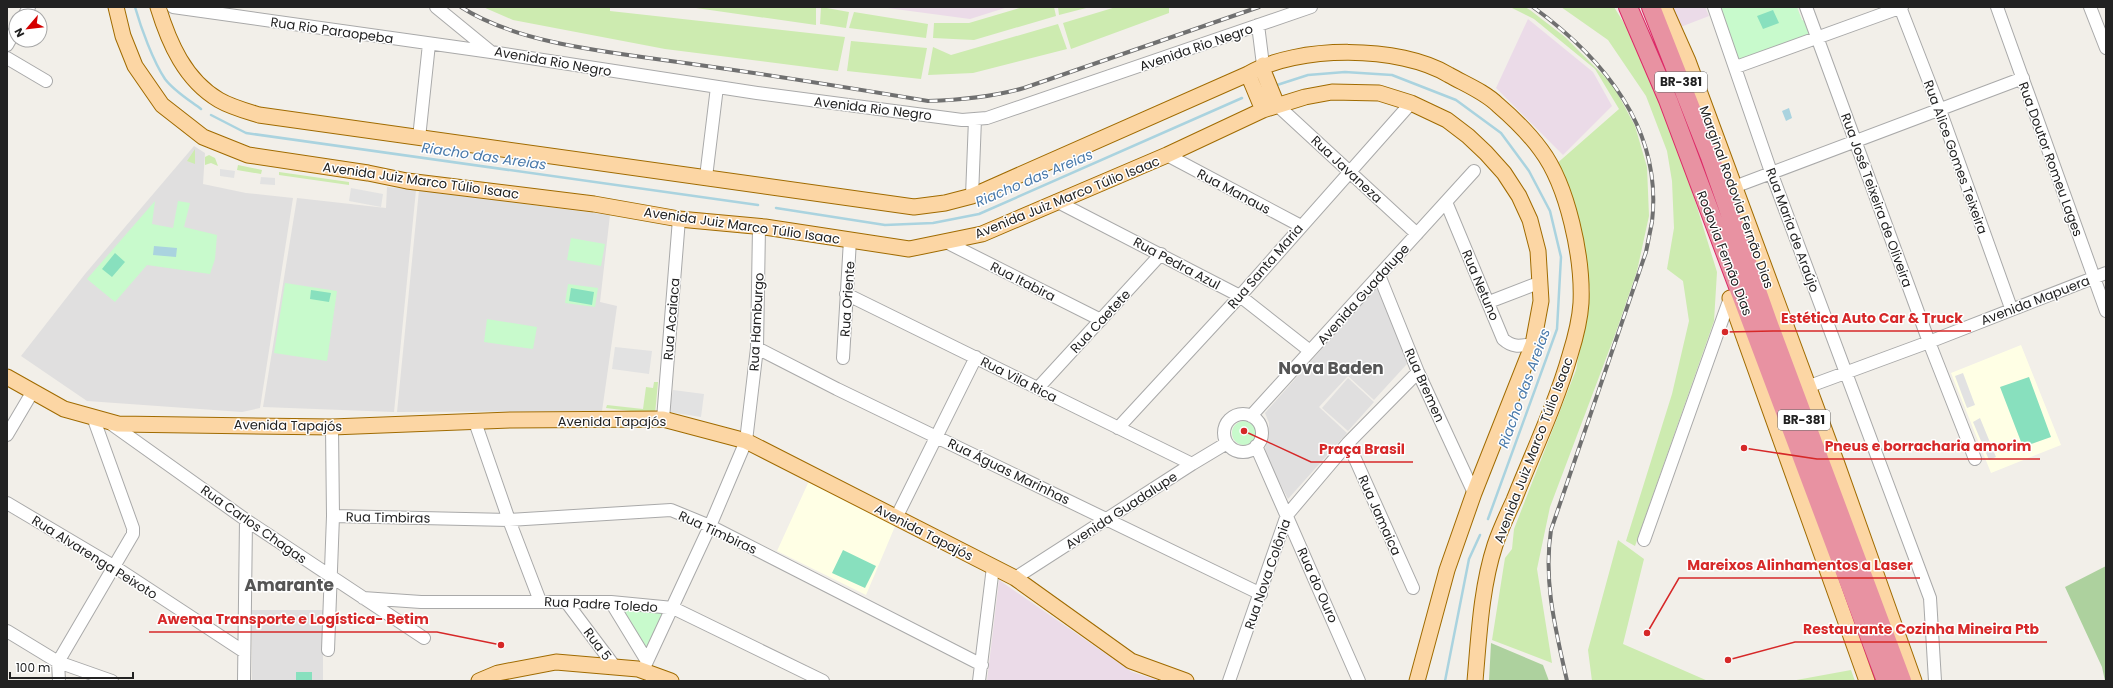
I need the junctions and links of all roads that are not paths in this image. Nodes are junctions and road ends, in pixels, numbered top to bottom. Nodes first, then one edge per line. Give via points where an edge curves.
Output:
1 (116, 7) edge
2 (158, 7) edge
3 (173, 7) edge
4 (436, 7) edge
5 (1311, 7) edge
6 (1628, 7) edge
7 (1651, 7) edge
8 (1714, 7) edge
9 (1806, 7) edge
10 (1901, 7) edge
11 (1996, 7) edge
12 (2090, 7) edge
13 (1666, 10) edge
14 (1258, 25) junction
15 (2104, 36) edge
16 (1817, 38) junction
17 (429, 44) junction
18 (2106, 48) edge
19 (491, 52) junction
20 (7, 58) edge
21 (1263, 65) junction
22 (1736, 67) junction
23 (1248, 74) junction
24 (2022, 78) junction
25 (46, 81) dead end
26 (717, 87) junction
27 (1411, 103) junction
28 (1270, 108) junction
29 (1940, 110) junction
30 (975, 119) junction
31 (1676, 123) junction
32 (419, 138) junction
33 (1856, 140) junction
34 (1167, 156) junction
35 (1710, 157) junction
36 (1349, 171) junction
37 (1474, 171) dead end
38 (1771, 172) junction
39 (706, 177) junction
40 (1734, 187) junction
41 (972, 196) junction
42 (1056, 202) junction
43 (1446, 202) junction
44 (679, 218) junction
45 (1300, 226) junction
46 (759, 227) junction
47 (1417, 234) junction
48 (850, 240) junction
49 (946, 242) junction
50 (1161, 254) junction
51 (2106, 272) edge
52 (1379, 275) junction
53 (2093, 277) junction
54 (1541, 282) junction
55 (846, 294) junction
56 (1240, 296) junction
57 (1730, 298) junction
58 (1488, 302) junction
59 (2011, 308) junction
60 (2106, 311) edge
61 (1101, 320) junction
62 (1929, 342) junction
63 (1533, 344) junction
64 (757, 348) junction
65 (1310, 351) junction
66 (976, 357) junction
67 (843, 358) dead end
68 (1418, 372) junction
69 (1847, 372) junction
70 (7, 377) edge
71 (1807, 387) junction
72 (1038, 388) junction
73 (33, 391) junction
74 (1251, 416) junction
75 (100, 419) junction
76 (663, 419) junction
77 (475, 422) junction
78 (332, 427) junction
79 (1118, 428) junction
80 (7, 435) edge
81 (936, 436) junction
82 (746, 442) junction
83 (1227, 443) junction
84 (1348, 443) junction
85 (1256, 446) junction
86 (1975, 460) dead end
87 (1192, 464) junction
88 (1474, 493) junction
89 (7, 503) edge
90 (1287, 515) junction
91 (333, 516) junction
92 (896, 518) junction
93 (1107, 519) junction
94 (246, 520) junction
95 (509, 520) junction
96 (710, 526) junction
97 (1644, 540) dead end
98 (115, 567) junction
99 (993, 567) junction
100 (330, 576) junction
101 (1015, 578) junction
102 (1413, 588) dead end
103 (1261, 594) junction
104 (363, 598) junction
105 (540, 601) junction
106 (611, 602) junction
107 (567, 603) junction
108 (673, 608) junction
109 (7, 632) edge
110 (424, 638) dead end
111 (243, 650) junction
112 (328, 650) dead end
113 (58, 662) junction
114 (982, 665) junction
115 (615, 667) junction
116 (651, 672) edge
117 (1884, 678) edge
118 (59, 681) edge
119 (112, 681) edge
120 (244, 681) edge
121 (479, 681) edge
122 (671, 681) edge
123 (823, 681) edge
124 (979, 681) edge
125 (1186, 681) edge
126 (1229, 681) edge
127 (1359, 681) edge
128 (1417, 681) edge
129 (1475, 681) edge
130 (1867, 681) edge
131 (1902, 681) edge
132 (1914, 681) edge
133 (1935, 681) edge

1 - 44 main road, Avenida Juiz Marco Túlio Isaac via 123,36 135,66 162,105 203,137 248,155 406,181 594,204
2 - 32 main road, Avenida Juiz Marco Túlio Isaac via 180,61 196,82 219,100 259,116
3 - 17 street, Rua Rio Paraopeba
4 - 19 street, Avenida Rio Negro
5 - 14 street, Avenida Rio Negro
6 - 31 highway, Rodovia Fernão Dias / BR-381
7 - 35 highway, Rodovia Fernão Dias / BR-381
8 - 22 street, Rua Maria de Araújo
9 - 16 street, Rua José Teixeira de Oliveira
10 - 16 street
10 - 29 street, Rua Alice Gomes Teixeira
11 - 24 street, Rua Doutor Romeu Lages
12 - 15 street
13 - 35 highway via 1669,27 1707,139
13 - 40 main road, Marginal Rodovia Fernão Dias / BR-381 via 1688,61
14 - 21 street
14 - 30 street, Avenida Rio Negro via 987,118
15 - 18 street
16 - 22 street
16 - 33 street, Rua José Teixeira de Oliveira
17 - 19 street, Rua Rio Paraopeba
17 - 32 street
19 - 26 street, Avenida Rio Negro
20 - 25 street
21 - 23 main road, Avenida Juiz Marco Túlio Isaac
21 - 28 main road
21 - 129 main road, Avenida Juiz Marco Túlio Isaac via 1317,53 1342,52 1380,54 1435,66 1497,103 1541,150 1557,178 1576,240 1581,304 1571,354 1495,545 1486,580
22 - 38 street, Rua Maria de Araújo
23 - 28 main road
23 - 41 main road, Avenida Juiz Marco Túlio Isaac
24 - 29 street
24 - 53 street, Rua Doutor Romeu Lages
26 - 30 street, Avenida Rio Negro via 962,120
26 - 39 street
27 - 28 main road, Avenida Juiz Marco Túlio Isaac via 1379,93 1332,92
27 - 36 street, Rua Santa Maria
27 - 54 main road, Avenida Juiz Marco Túlio Isaac via 1447,120 1468,136 1504,173 1530,220 1538,250
28 - 34 main road, Avenida Juiz Marco Túlio Isaac
28 - 36 street, Rua Javaneza
29 - 33 street
29 - 59 street, Rua Alice Gomes Teixeira
30 - 41 street
31 - 57 highway
31 - 117 highway, Rodovia Fernão Dias / BR-381
32 - 39 main road, Avenida Juiz Marco Túlio Isaac
33 - 38 street
33 - 62 street, Rua José Teixeira de Oliveira
34 - 42 main road, Avenida Juiz Marco Túlio Isaac
34 - 45 street, Rua Manaus
35 - 131 highway, Rodovia Fernão Dias / BR-381 via 1768,322
36 - 45 street, Rua Santa Maria
36 - 47 street, Rua Javaneza
37 - 43 street, Avenida Guadalupe
38 - 40 street
38 - 69 street, Rua Maria de Araújo
39 - 41 main road, Avenida Juiz Marco Túlio Isaac via 914,207
40 - 71 main road, Marginal Rodovia Fernão Dias / BR-381
42 - 49 main road, Avenida Juiz Marco Túlio Isaac via 982,234
42 - 50 street, Rua Pedra Azul
43 - 47 street, Avenida Guadalupe
43 - 58 street, Rua Netuno
44 - 46 main road, Avenida Juiz Marco Túlio Isaac
44 - 76 street, Rua Acaiaca
45 - 56 street, Rua Santa Maria
46 - 48 main road, Avenida Juiz Marco Túlio Isaac
46 - 64 street, Rua Hamburgo
47 - 52 street, Avenida Guadalupe
48 - 49 main road, Avenida Juiz Marco Túlio Isaac via 909,249
48 - 55 street, Rua Oriente
49 - 61 street, Rua Itabira
50 - 56 street, Rua Pedra Azul
50 - 61 street, Rua Caetete
51 - 53 street, Avenida Mapuera
52 - 65 street, Avenida Guadalupe
52 - 68 street, Rua Bremen
53 - 59 street, Avenida Mapuera
53 - 60 street, Rua Doutor Romeu Lages
54 - 58 street
54 - 63 main road, Avenida Juiz Marco Túlio Isaac
55 - 66 street, Rua Vila Rica
55 - 67 street, Rua Oriente
56 - 65 street, Rua Pedra Azul
56 - 79 street, Rua Santa Maria
57 - 97 street
57 - 130 main road, BR-381
58 - 63 street, Rua Netuno via 1503,339 1511,346
59 - 62 street, Avenida Mapuera
61 - 72 street, Rua Caetete
62 - 69 street, Avenida Mapuera
62 - 86 street, Rua José Teixeira de Oliveira
63 - 88 main road, Avenida Juiz Marco Túlio Isaac
64 - 81 street, Rua Águas Marinhas
64 - 82 street, Rua Hamburgo
65 - 74 street, Avenida Guadalupe
66 - 72 street, Rua Vila Rica
66 - 81 street
68 - 84 street, Rua Nova Colônia
68 - 88 street, Rua Bremen
69 - 71 street, Avenida Mapuera
69 - 133 street, Rua Maria de Araújo via 1930,598
70 - 73 main road, Avenida Tapajós
71 - 132 main road, Marginal Rodovia Fernão Dias / BR-381
72 - 79 street, Rua Vila Rica
73 - 75 main road, Avenida Tapajós via 64,409
73 - 80 street
74 - 83 street via 1239,414 1229,420 1224,432
74 - 85 street via 1261,430 1260,441
75 - 78 main road, Avenida Tapajós via 118,424
75 - 94 street, Rua Carlos Chagas
75 - 98 street via 133,528 133,534
76 - 77 main road, Avenida Tapajós
76 - 82 main road, Avenida Tapajós
77 - 78 main road, Avenida Tapajós
77 - 95 street
78 - 91 street
79 - 87 street, Rua Vila Rica
81 - 92 street
81 - 93 street, Rua Águas Marinhas
82 - 92 main road, Avenida Tapajós
82 - 96 street, Rua Hamburgo
83 - 85 street via 1241,452
83 - 87 street, Avenida Guadalupe
84 - 90 street, Rua Nova Colônia
84 - 102 street, Rua Jamaica
85 - 90 street, Rua do Ouro
87 - 93 street, Avenida Guadalupe
88 - 128 main road, Avenida Juiz Marco Túlio Isaac via 1447,570
89 - 98 street, Rua Alvarenga Peixoto
90 - 103 street, Rua Nova Colônia
90 - 127 street, Rua do Ouro
91 - 95 street, Rua Timbiras
91 - 100 street
92 - 99 main road, Avenida Tapajós
93 - 101 street, Avenida Guadalupe
93 - 103 street, Rua Águas Marinhas
94 - 100 street, Rua Carlos Chagas
94 - 111 street
95 - 96 street, Rua Timbiras via 671,510
95 - 105 street
96 - 108 street, Rua Hamburgo
96 - 114 street, Rua Timbiras
98 - 111 street, Rua Alvarenga Peixoto
98 - 113 street
99 - 101 main road, Avenida Tapajós
99 - 114 street
100 - 104 street, Rua Carlos Chagas
100 - 112 street
101 - 125 main road, Avenida Tapajós via 1131,661
103 - 126 street, Rua Nova Colônia
104 - 105 street, Rua Padre Toledo via 421,602
104 - 110 street, Rua Carlos Chagas
105 - 107 street, Rua Padre Toledo
106 - 107 street, Rua Padre Toledo
106 - 108 street, Rua Padre Toledo
106 - 116 street
107 - 115 street, Rua 5
108 - 116 street, Rua Hamburgo
108 - 123 street, Rua Padre Toledo
109 - 113 street
111 - 120 street
113 - 118 street
113 - 119 street
114 - 124 street
115 - 116 main road
115 - 121 main road via 556,662 498,673
116 - 122 main road

